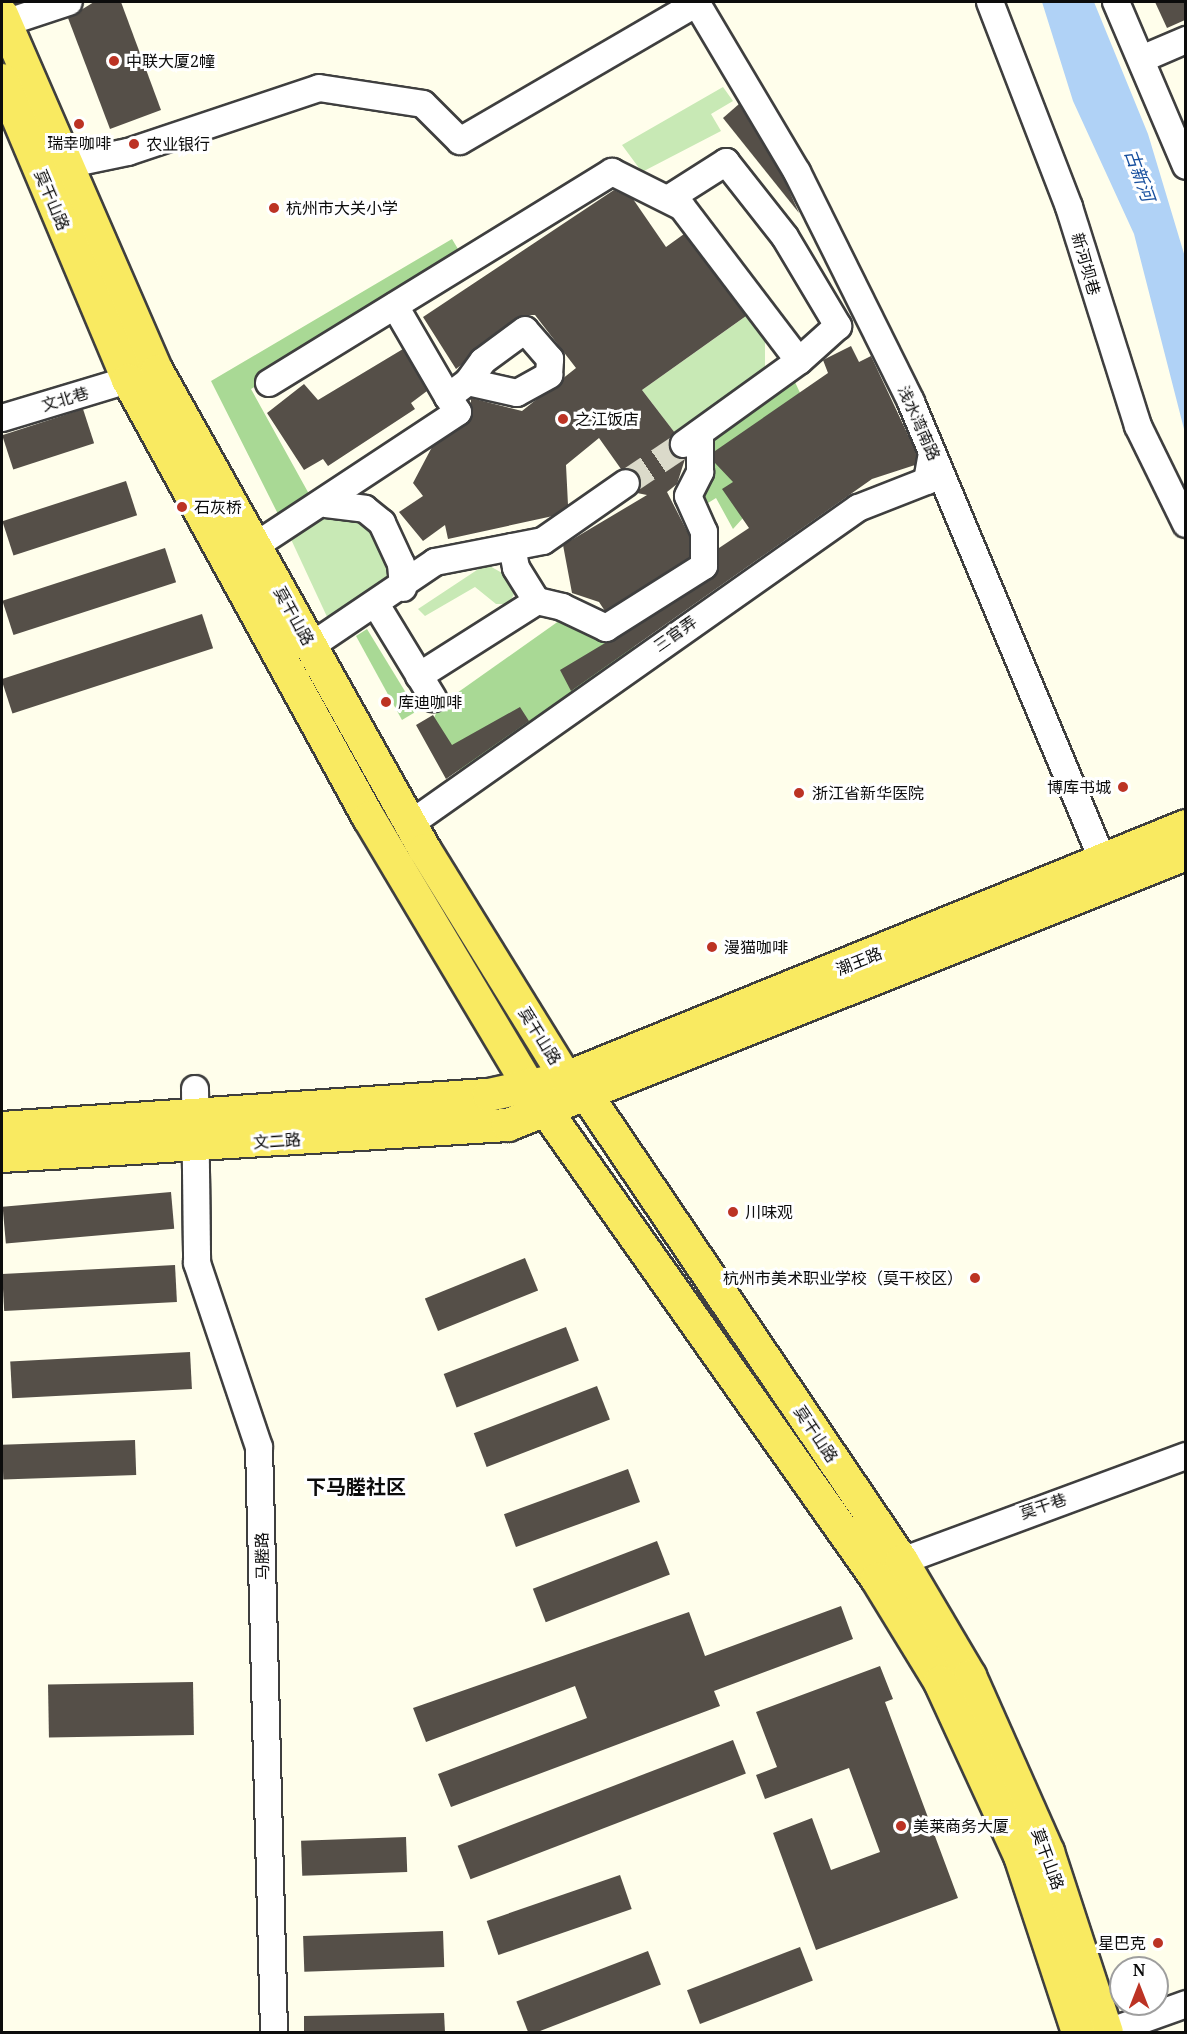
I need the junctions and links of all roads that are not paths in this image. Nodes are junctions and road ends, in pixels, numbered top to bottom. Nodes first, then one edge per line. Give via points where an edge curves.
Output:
1 (69, 2) edge
2 (696, 2) edge
3 (990, 2) edge
4 (1116, 2) edge
5 (3, 19) edge
6 (1185, 40) edge
7 (1144, 58) junction
8 (2, 81) edge
9 (20, 120) edge
10 (1179, 132) edge
11 (65, 165) junction
12 (1185, 166) edge
13 (668, 199) junction
14 (395, 306) junction
15 (799, 361) junction
16 (129, 380) junction
17 (468, 382) dead end
18 (269, 383) dead end
19 (448, 397) junction
20 (2, 418) edge
21 (932, 453) junction
22 (626, 483) tunnel mouth
23 (326, 504) junction
24 (1185, 524) edge
25 (255, 546) junction
26 (512, 547) junction
27 (403, 588) junction
28 (537, 601) junction
29 (377, 606) junction
30 (311, 646) junction
31 (419, 675) junction
32 (433, 698) dead end
33 (410, 824) junction
34 (1185, 826) edge
35 (1185, 854) edge
36 (1104, 863) junction
37 (528, 1085) junction
38 (577, 1088) junction
39 (549, 1108) junction
40 (196, 1117) junction
41 (2, 1128) edge
42 (2, 1156) edge
43 (1185, 1456) edge
44 (902, 1561) junction
45 (1185, 2004) edge
46 (274, 2032) edge
47 (1078, 2032) edge
48 (1108, 2032) edge

1 - 5 street
2 - 11 street via 459,141 423,104 319,88 128,152
2 - 21 street, 浅水湾南路 via 796,172
3 - 24 street, 新河坝巷 via 1069,207 1138,426
4 - 7 street
5 - 9 main road, 莫干山路
6 - 7 street
7 - 10 street
8 - 9 main road, 莫干山路
9 - 11 main road, 莫干山路
9 - 16 main road, 莫干山路
10 - 12 street
11 - 25 main road, 莫干山路 via 156,371
13 - 14 street via 612,172
13 - 15 street via 682,207
13 - 15 street via 726,162 785,237 838,326
14 - 18 street
14 - 19 street
15 - 28 street via 692,438 700,472 688,496 704,532 704,566 606,628
16 - 20 street, 文北巷
16 - 37 main road, 莫干山路 via 369,818
17 - 19 street
19 - 23 street via 458,412
21 - 33 street, 三官弄 via 927,481 858,508
21 - 36 street, 浅水湾南路
22 - 26 street via 543,541
23 - 25 street
23 - 27 street via 365,509 382,523 401,564
25 - 30 main road, 莫干山路
26 - 27 street via 435,562
26 - 28 street via 516,568
27 - 29 street
28 - 31 street
29 - 30 street
29 - 31 street
30 - 33 main road, 莫干山路
31 - 32 street
33 - 38 main road, 莫干山路
34 - 36 main road, 潮王路
35 - 38 main road, 潮王路
36 - 38 main road, 潮王路
37 - 38 main road, 潮王路
37 - 39 main road, 莫干山路
37 - 40 main road, 文二路 via 489,1095
38 - 39 main road, 潮王路
38 - 44 main road, 莫干山路
39 - 40 main road, 文二路 via 508,1125
39 - 47 main road, 莫干山路 via 878,1579 940,1682 1020,1856
40 - 41 main road, 文二路
40 - 42 main road, 文二路
40 - 46 street, 马塍路 via 197,1263 259,1447
43 - 44 street, 莫干巷 via 966,1533
44 - 48 main road, 莫干山路 via 970,1676 1011,1766 1047,1852
45 - 48 street

